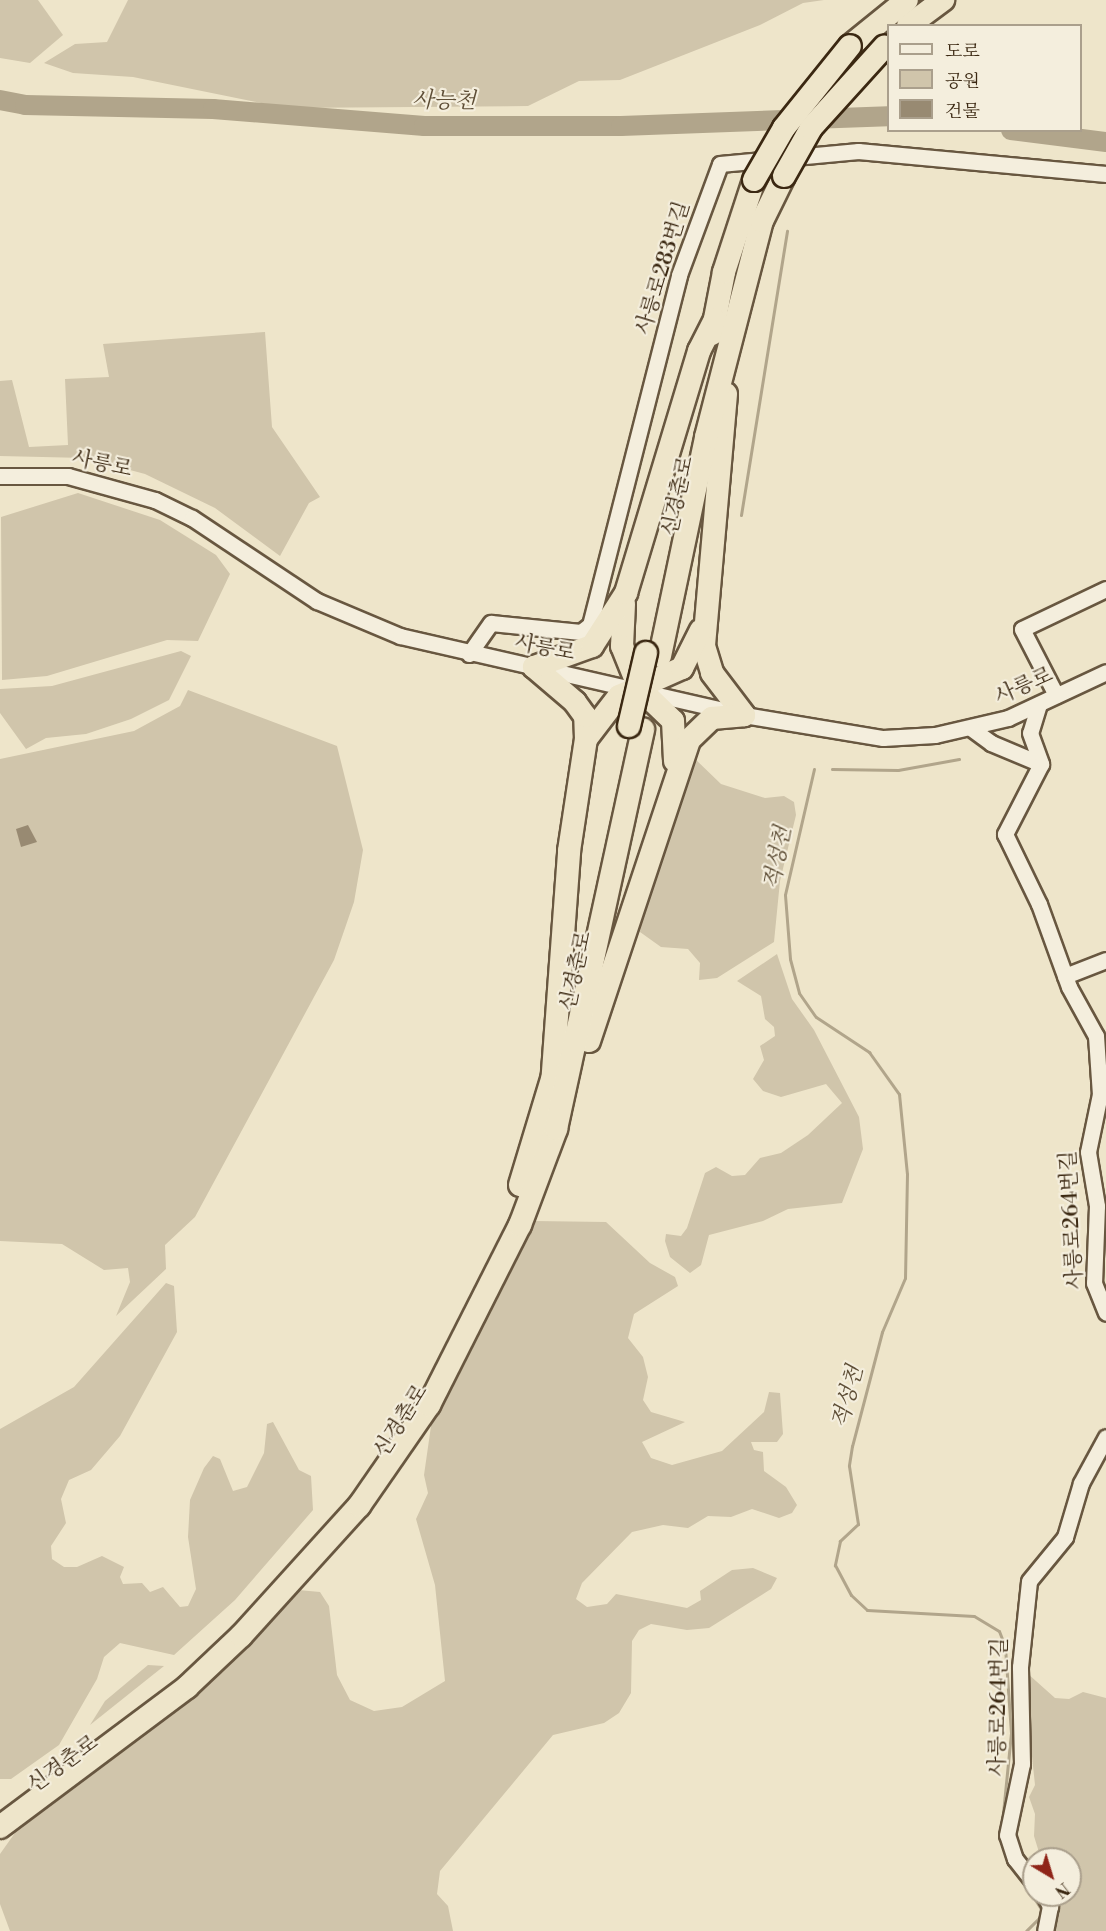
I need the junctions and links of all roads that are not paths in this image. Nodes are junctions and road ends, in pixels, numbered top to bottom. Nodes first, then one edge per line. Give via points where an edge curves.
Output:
1 (907, 0) edge
2 (943, 0) edge
3 (911, 24) edge
4 (887, 44) edge
5 (1106, 174) edge
6 (715, 320) junction
7 (726, 362) junction
8 (0, 476) edge
9 (1106, 590) edge
10 (626, 593) junction
11 (705, 617) junction
12 (469, 654) junction
13 (653, 655) junction
14 (534, 667) junction
15 (1106, 672) edge
16 (639, 688) junction
17 (1056, 695) junction
18 (1039, 704) junction
19 (744, 715) junction
20 (636, 727) junction
21 (972, 729) junction
22 (586, 739) junction
23 (1041, 764) junction
24 (671, 782) junction
25 (1106, 960) edge
26 (1065, 976) junction
27 (552, 1085) junction
28 (556, 1129) junction
29 (1106, 1313) edge
30 (1106, 1437) edge
31 (4, 1815) edge
32 (1022, 1868) edge
33 (1050, 1907) edge
34 (1045, 1931) edge

1 - 6 highway, 신경춘로, bridge via 850,46 783,128 754,180 730,250
2 - 3 highway
4 - 7 highway, 신경춘로, bridge via 811,129 784,176 762,221
5 - 12 street, 사릉로283번길 via 858,151 720,164 679,275 590,625 581,632 491,623
6 - 10 highway via 699,351
6 - 13 highway, 신경춘로
7 - 11 highway via 726,436
7 - 13 highway, 신경춘로
8 - 12 street, 사릉로 via 68,476 136,493 192,518 277,577 345,615
9 - 17 street via 1022,629
10 - 14 highway via 592,646
10 - 16 highway via 622,646
11 - 16 highway via 682,668
11 - 19 highway via 706,662
12 - 14 street, 사릉로
13 - 20 highway, 신경춘로
14 - 16 street, 사릉로
14 - 22 highway via 575,702 585,716
15 - 17 street, 사릉로
16 - 19 street, 사릉로
16 - 22 highway via 606,708
16 - 24 highway via 673,721 678,746
17 - 18 street, 사릉로
18 - 21 street, 사릉로
18 - 23 street via 1030,733
19 - 21 street, 사릉로 via 883,738
19 - 24 highway via 702,723 688,740
20 - 27 highway, 신경춘로
20 - 28 highway, 신경춘로
21 - 23 street via 991,743
22 - 27 highway via 569,851
23 - 26 street, 사릉로264번길 via 1005,834 1039,904
24 - 28 highway via 657,839
25 - 26 street
26 - 29 street, 사릉로264번길 via 1096,1036 1100,1094 1088,1152 1097,1206 1094,1283
27 - 31 highway, 신경춘로 via 488,1266 397,1428 329,1524 284,1578 214,1646
28 - 31 highway, 신경춘로 via 520,1225 483,1305 429,1405 359,1506 289,1587 187,1687
30 - 32 street, 사릉로264번길 via 1081,1483 1065,1537 1029,1581 1021,1637 1022,1764 1007,1835
33 - 34 street

